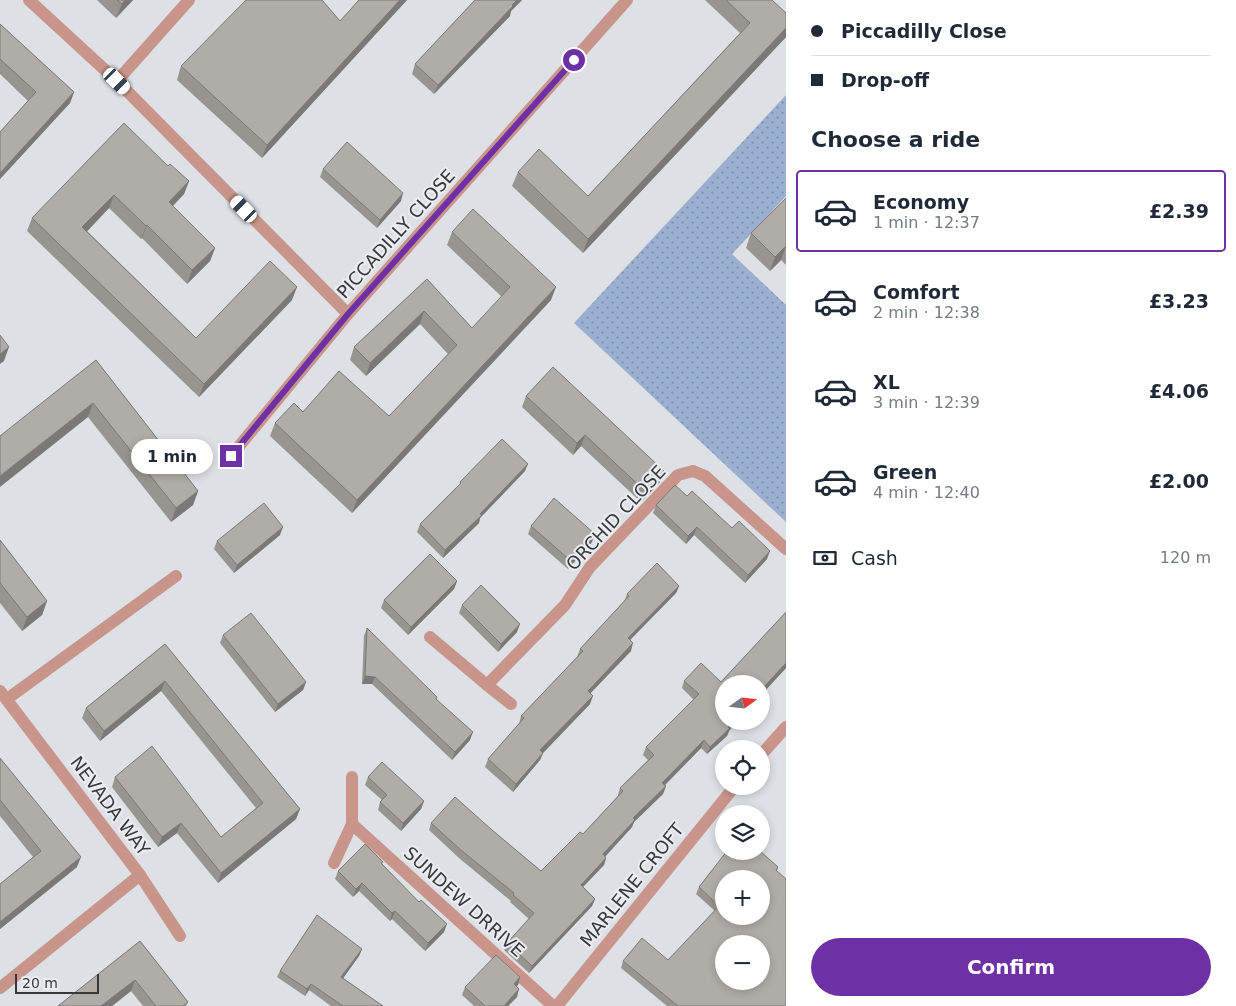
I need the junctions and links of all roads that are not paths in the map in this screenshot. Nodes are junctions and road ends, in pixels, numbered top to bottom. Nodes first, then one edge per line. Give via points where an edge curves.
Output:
1 (29, 0) edge
2 (189, 0) edge
3 (627, 0) edge
4 (117, 81) junction
5 (348, 314) junction
6 (231, 456) dead end
7 (786, 548) edge
8 (176, 576) dead end
9 (430, 637) dead end
10 (487, 685) junction
11 (4, 695) edge
12 (510, 704) dead end
13 (786, 727) edge
14 (770, 745) edge
15 (352, 777) dead end
16 (728, 795) edge
17 (352, 824) junction
18 (334, 863) dead end
19 (140, 875) junction
20 (180, 936) dead end
21 (0, 988) edge
22 (553, 1006) edge
23 (557, 1006) edge

1 - 4 street, PICCADILLY CLOSE
2 - 4 street
3 - 5 street, PICCADILLY CLOSE
4 - 5 street, PICCADILLY CLOSE
5 - 6 street
7 - 10 street, ORCHID CLOSE via 705,476 693,471 678,475 590,567 565,606
8 - 11 street, NEVADA WAY
9 - 10 street
10 - 12 street
11 - 19 street, NEVADA WAY
13 - 14 street
15 - 17 street
16 - 23 street, MARLENE CROFT
17 - 18 street
17 - 22 street, SUNDEW DRRIVE
19 - 20 street, NEVADA WAY
19 - 21 street

